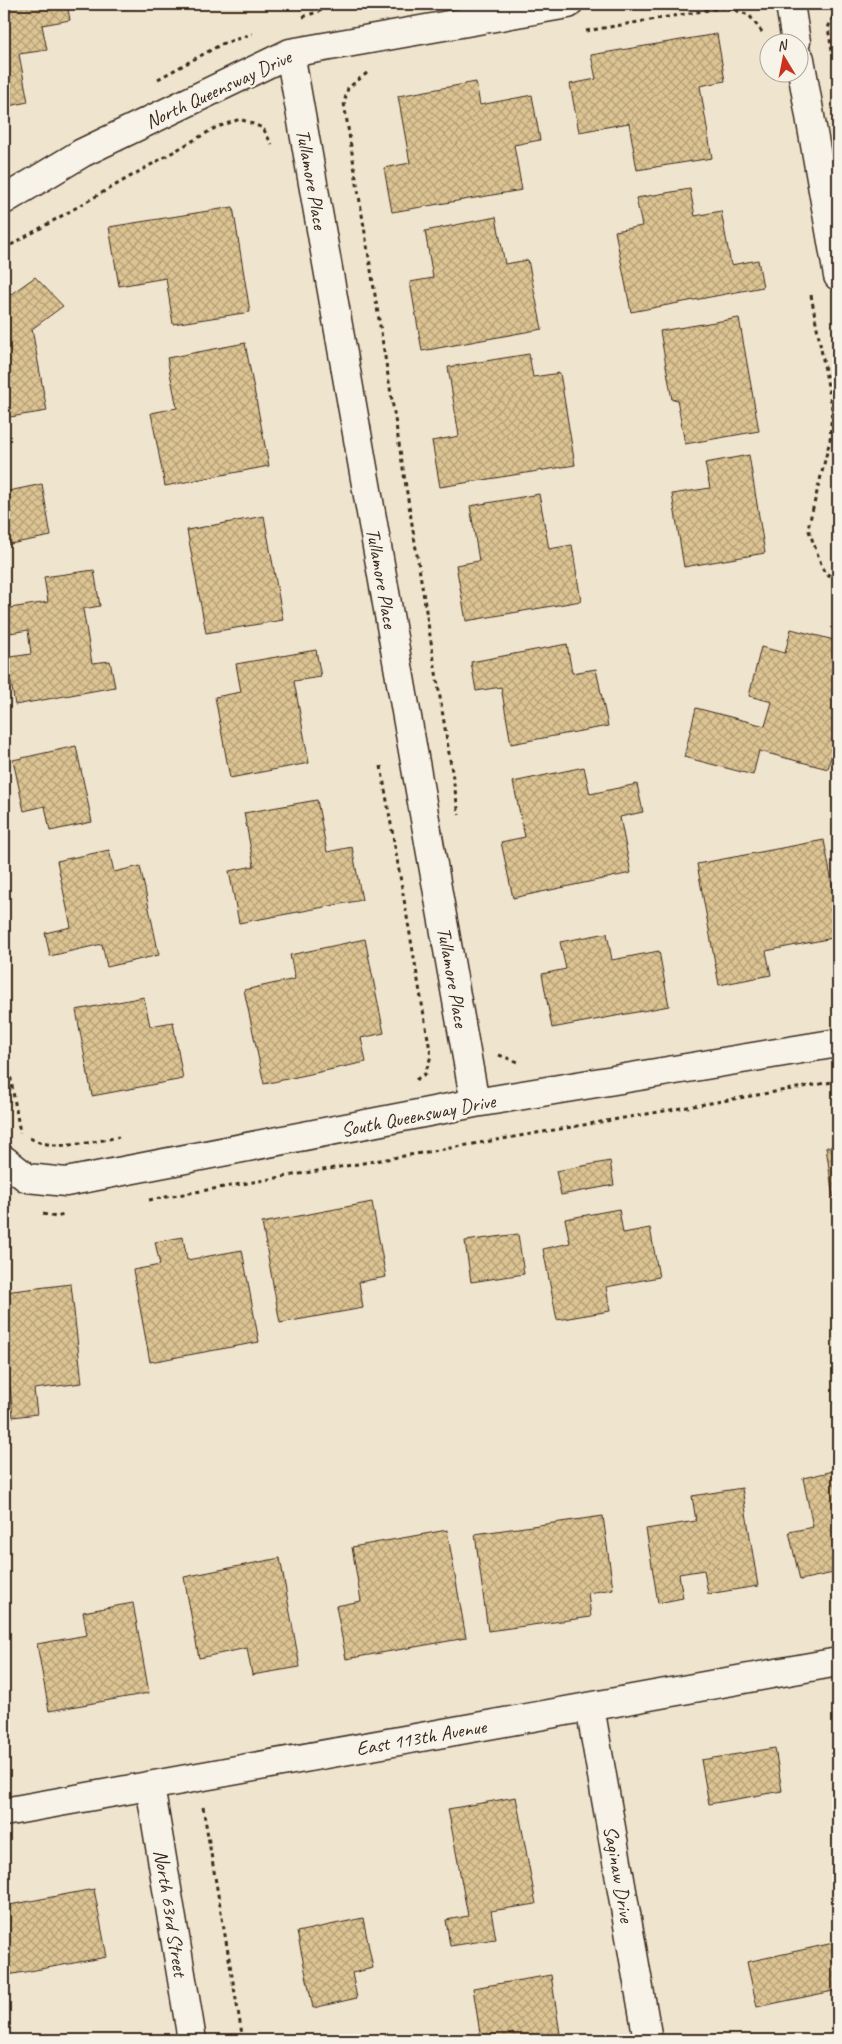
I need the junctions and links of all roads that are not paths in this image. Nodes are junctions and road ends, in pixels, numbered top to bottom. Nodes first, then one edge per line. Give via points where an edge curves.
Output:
1 (568, 4) edge
2 (790, 4) edge
3 (794, 32) edge
4 (290, 53) junction
5 (804, 82) edge
6 (4, 200) edge
7 (838, 276) edge
8 (838, 1043) edge
9 (475, 1103) junction
10 (4, 1160) edge
11 (838, 1662) edge
12 (590, 1707) junction
13 (150, 1786) junction
14 (4, 1812) edge
15 (192, 2040) edge
16 (648, 2040) edge

1 - 4 street, North Queensway Drive
2 - 3 street
4 - 6 street, North Queensway Drive via 82,153
4 - 9 street, Tullamore Place
5 - 7 street
8 - 9 street, South Queensway Drive
9 - 10 street, South Queensway Drive via 66,1182 27,1178
11 - 12 street, East 113th Avenue
12 - 13 street, East 113th Avenue
12 - 16 street, Saginaw Drive
13 - 14 street, East 113th Avenue
13 - 15 street, North 63rd Street

